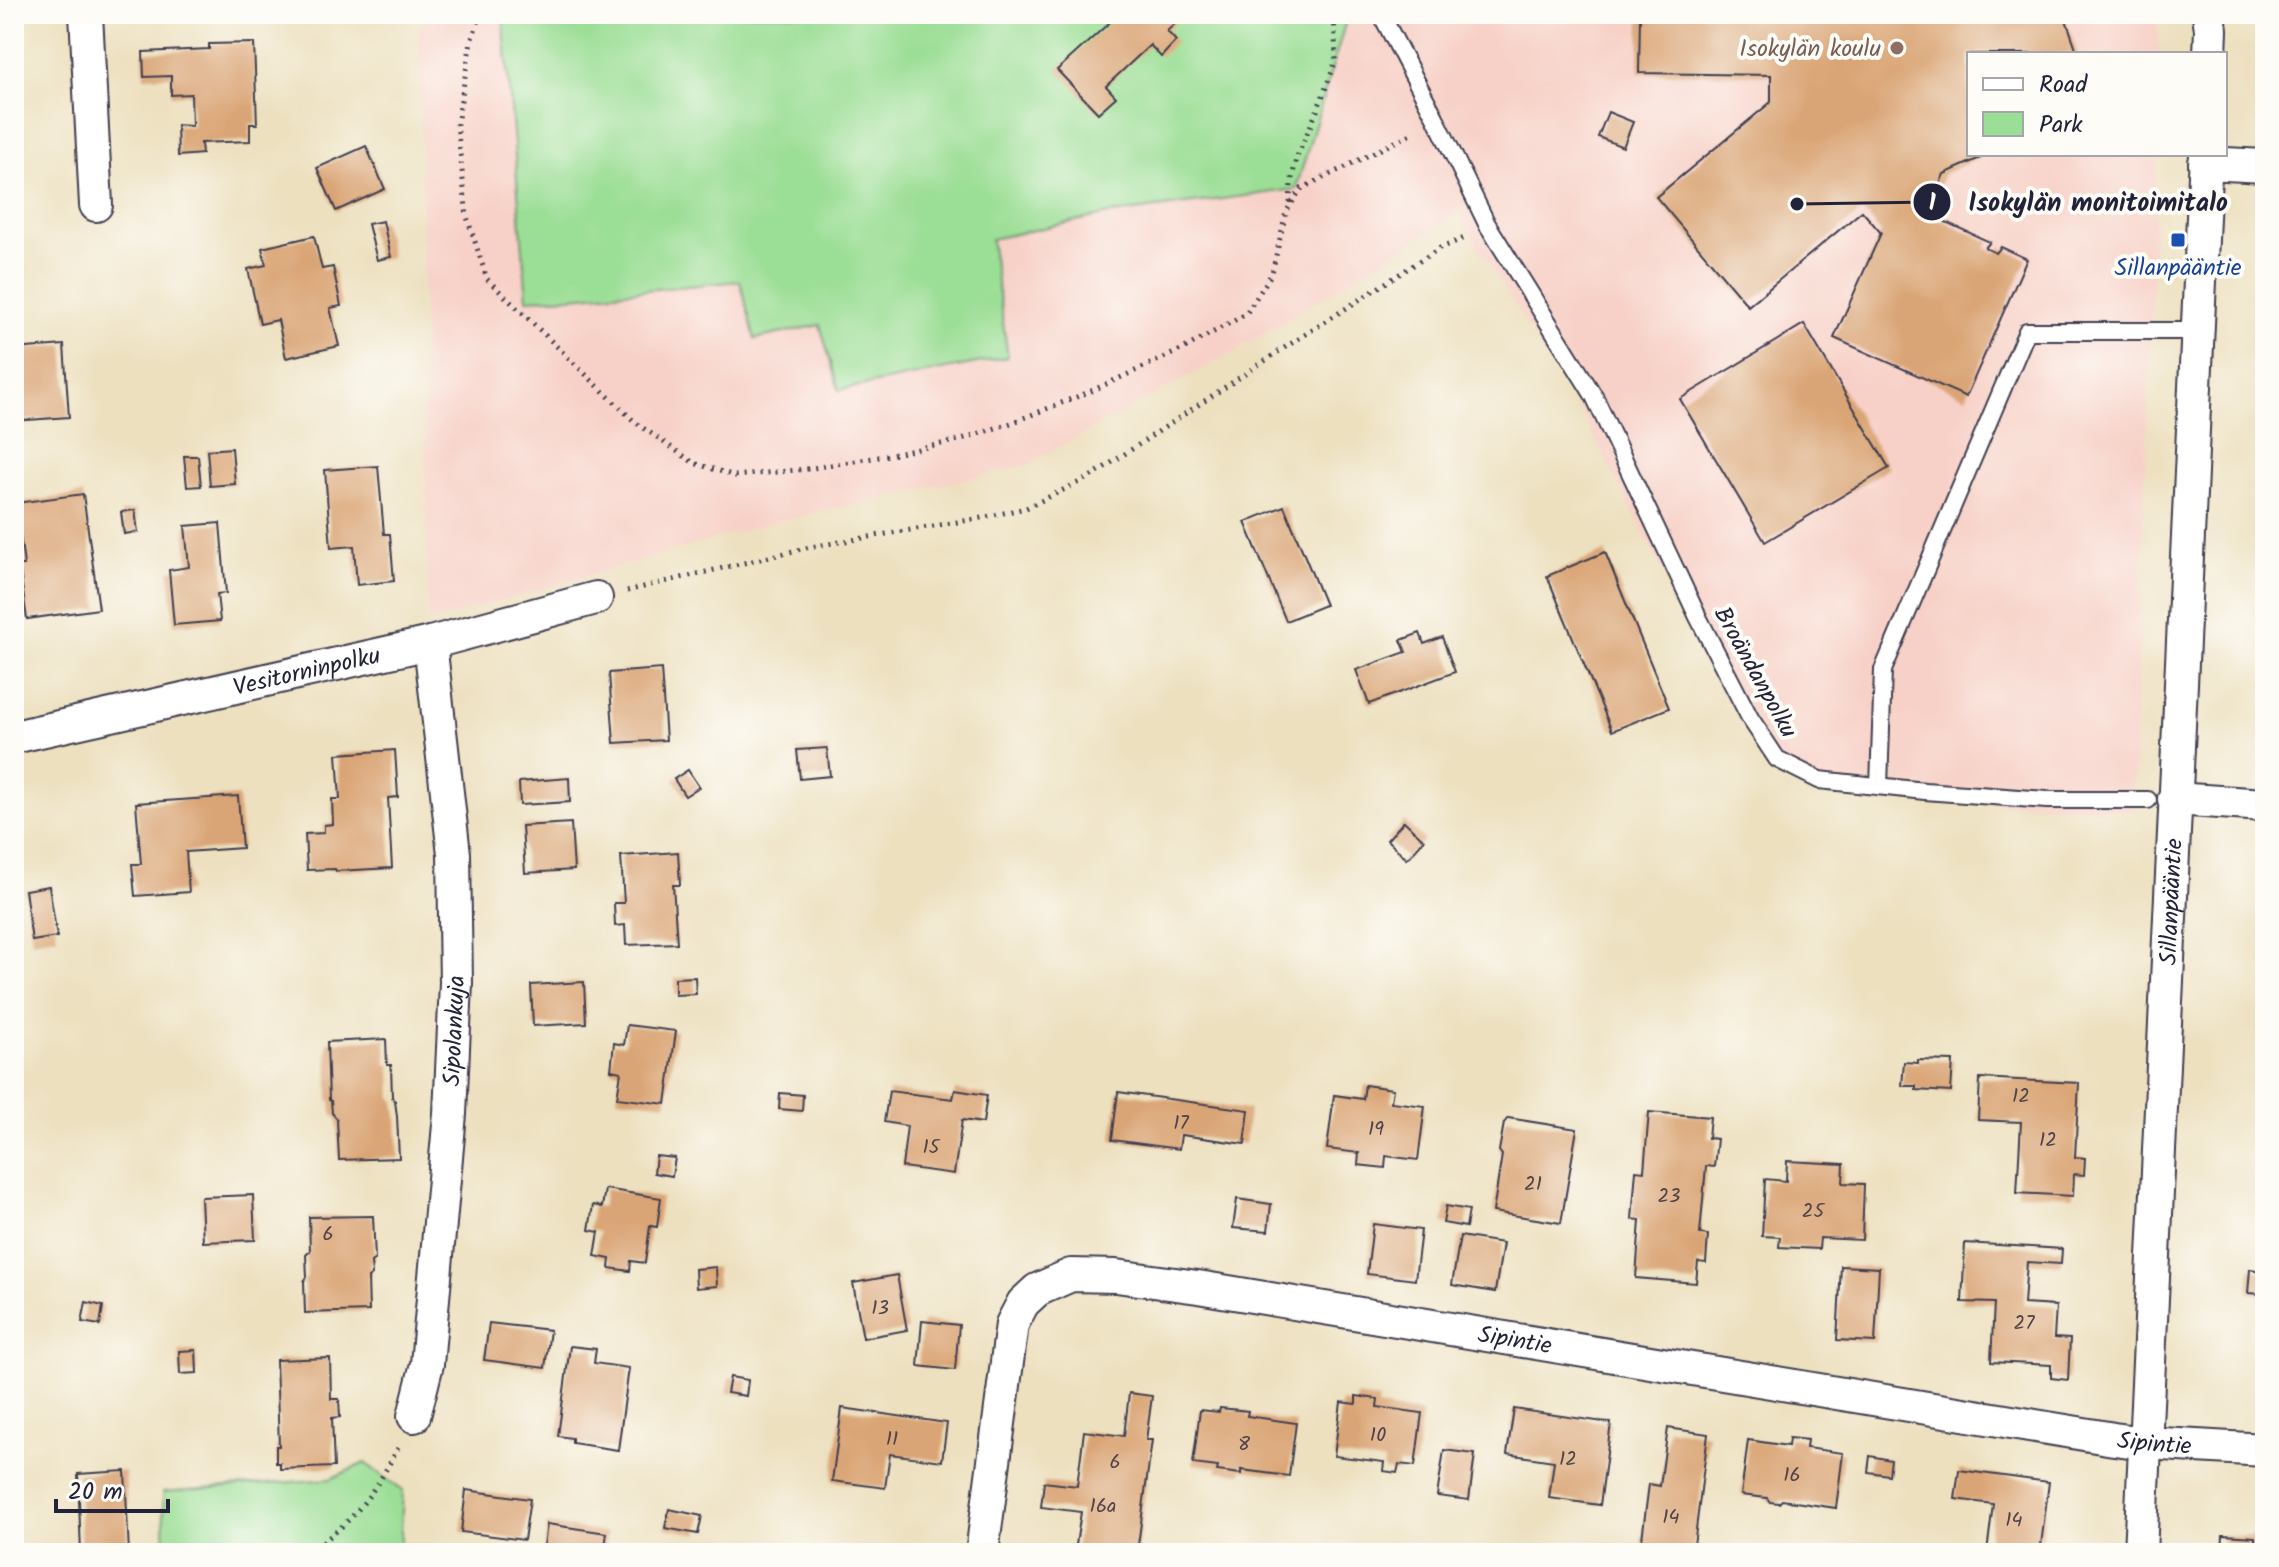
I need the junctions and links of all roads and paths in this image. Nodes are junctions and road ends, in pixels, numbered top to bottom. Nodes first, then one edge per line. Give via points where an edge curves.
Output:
1 (86, 14) edge
2 (481, 14) edge
3 (1334, 14) edge
4 (1381, 14) edge
5 (2209, 14) edge
6 (2210, 52) edge
7 (1437, 121) junction
8 (2205, 158) edge
9 (2265, 166) edge
10 (1290, 204) junction
11 (96, 205) dead end
12 (1490, 228) junction
13 (2197, 331) junction
14 (596, 598) joint
15 (430, 643) junction
16 (14, 737) edge
17 (1879, 786) junction
18 (2161, 800) junction
19 (2265, 805) edge
20 (414, 1416) joint
21 (2145, 1443) junction
22 (2265, 1450) edge
23 (301, 1553) edge
24 (982, 1553) edge
25 (2140, 1553) edge

1 - 11 street
2 - 10 path via 471,41 457,124 467,217 487,279 636,423 694,463 735,476 835,465 959,440 1089,392 1183,349 1246,314 1272,273
3 - 10 path via 1336,61 1296,159
4 - 7 lane, Broändanpolku
5 - 6 street
7 - 10 path via 1301,189
7 - 12 lane, Broändanpolku
8 - 9 street
8 - 13 street, Sillanpääntie
12 - 14 path via 1440,248 1090,477 1026,508 810,547
12 - 17 lane, Broändanpolku via 1594,396 1698,617 1777,759 1819,780
13 - 17 lane via 2027,331 1883,670
13 - 18 street, Sillanpääntie
14 - 15 street, Vesitorninpolku
15 - 16 street, Vesitorninpolku
15 - 20 street, Sipolankuja via 454,854 456,983 427,1364
17 - 18 lane, Broändanpolku via 2047,800
18 - 19 street
18 - 21 street, Sillanpääntie
20 - 23 path via 384,1476 360,1508 337,1532
21 - 22 street, Sipintie
21 - 24 street, Sipintie via 1198,1287 1071,1275 1037,1290 1012,1324
21 - 25 street, Sillanpääntie

